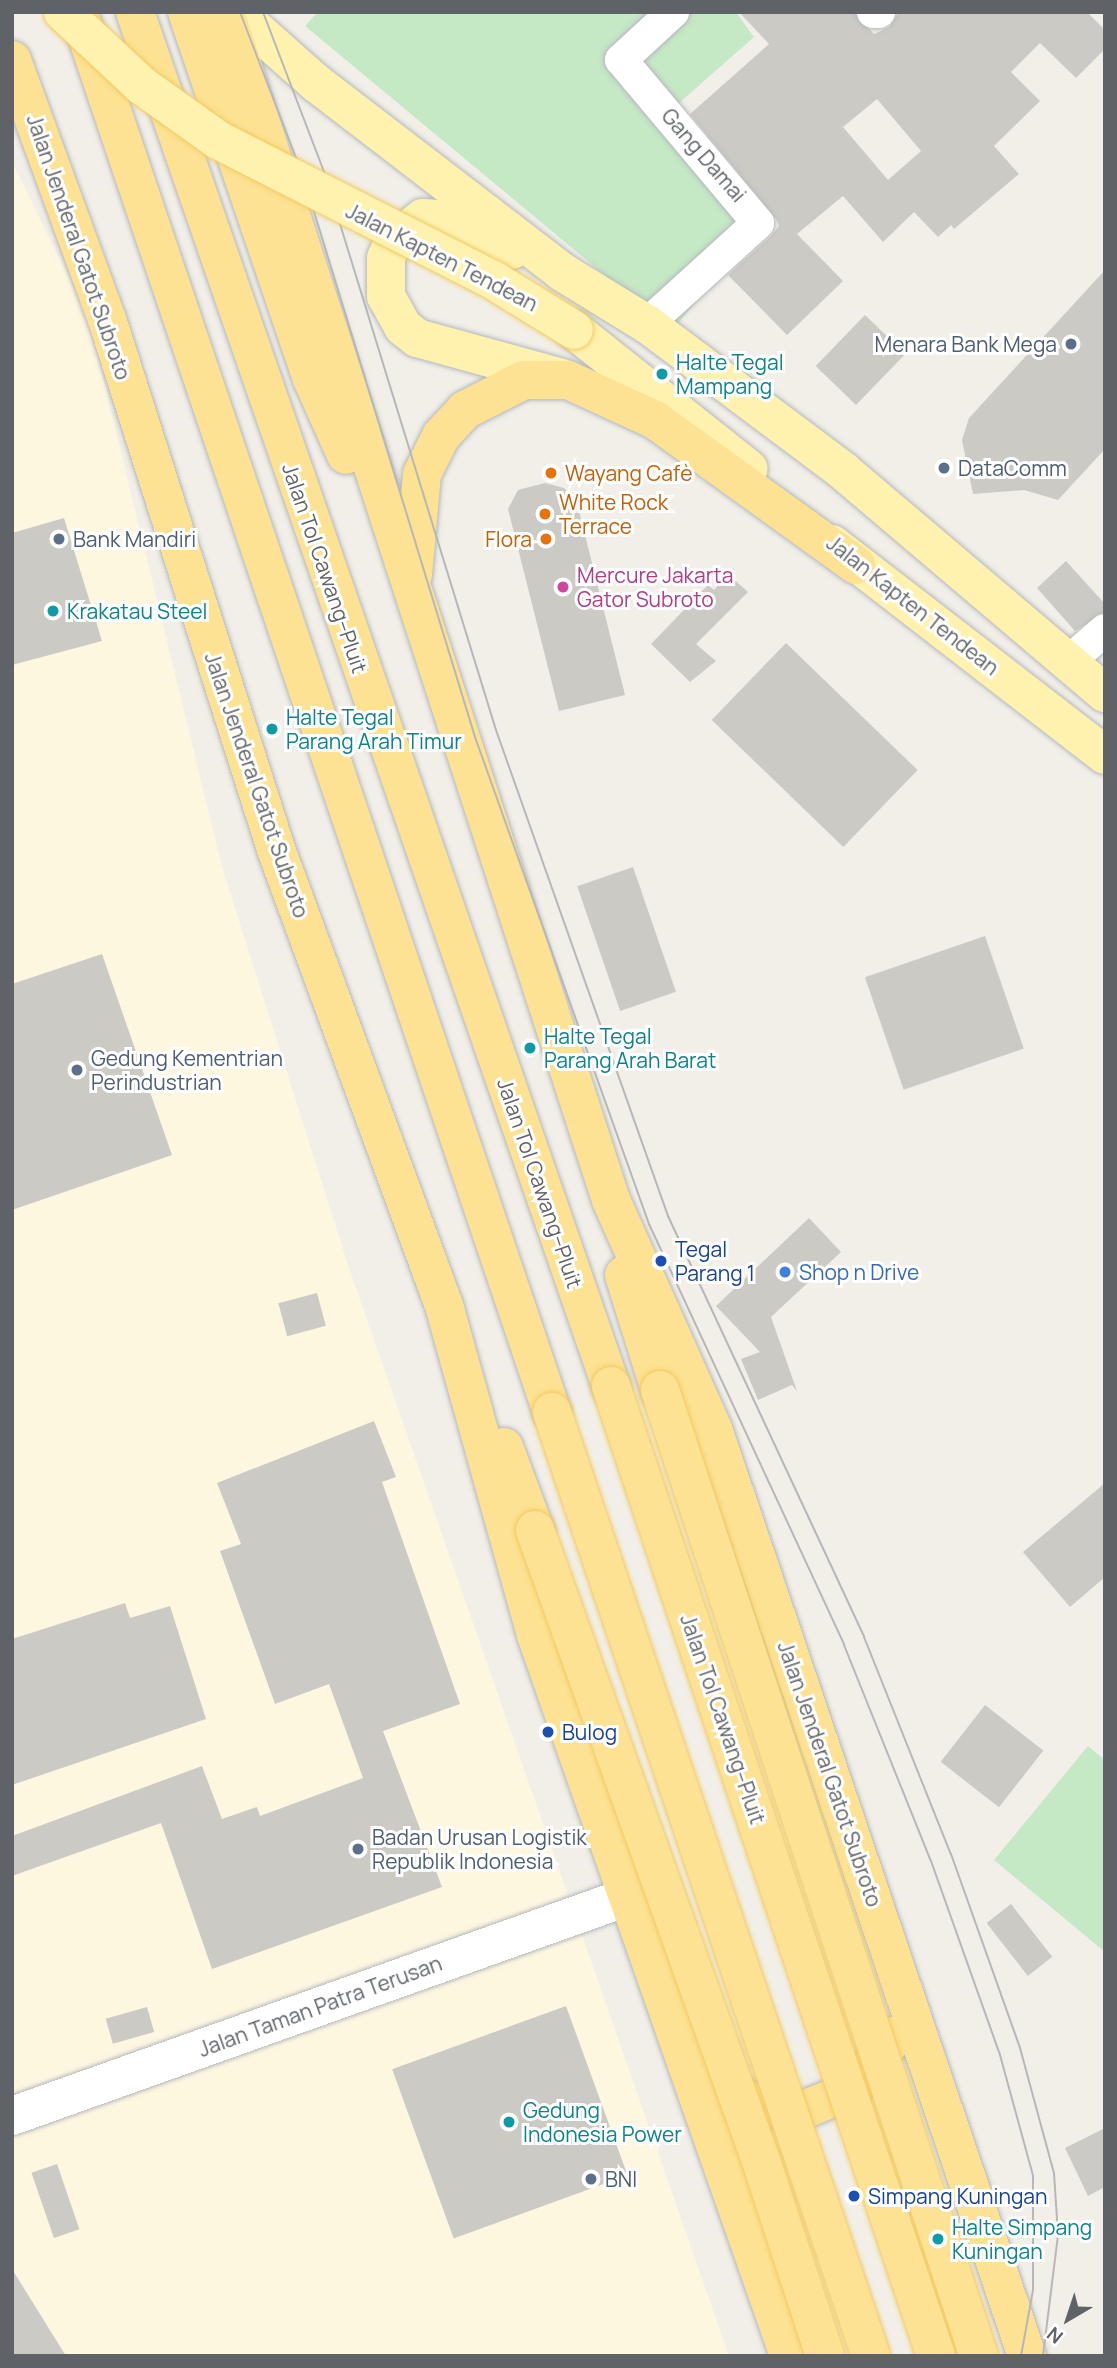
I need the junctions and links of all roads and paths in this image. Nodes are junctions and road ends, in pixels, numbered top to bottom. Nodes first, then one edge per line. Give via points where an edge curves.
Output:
1 (63, 12) edge
2 (78, 12) edge
3 (135, 12) edge
4 (187, 12) edge
5 (225, 12) edge
6 (236, 12) edge
7 (673, 12) edge
8 (873, 12) edge
9 (879, 12) edge
10 (12, 60) edge
11 (562, 272) junction
12 (647, 324) junction
13 (568, 380) junction
14 (400, 558) junction
15 (856, 565) junction
16 (412, 598) junction
17 (1105, 630) edge
18 (1068, 662) junction
19 (1105, 693) edge
20 (1105, 755) edge
21 (611, 1200) junction
22 (470, 1388) junction
23 (627, 1897) junction
24 (910, 2012) junction
25 (686, 2065) junction
26 (12, 2116) edge
27 (789, 2356) edge
28 (825, 2356) edge
29 (871, 2356) edge
30 (936, 2356) edge
31 (979, 2356) edge
32 (1027, 2356) edge

1 - 15 main road, Jalan Kapten Tendean, bridge via 141,85 218,140 532,302 690,419
2 - 29 highway, bridge
3 - 30 highway, Jalan Tol Cawang–Pluit, bridge via 611,1386
4 - 14 highway via 312,379
5 - 14 highway, Jalan Jenderal Gatot Subroto via 268,133
6 - 11 main road, Jalan Kapten Tendean via 316,83
7 - 12 street, Gang Damai via 621,61 758,223
8 - 9 street
10 - 22 highway, Jalan Jenderal Gatot Subroto via 107,319 276,849
11 - 12 main road, Jalan Kapten Tendean
11 - 13 main road via 438,219 423,218 393,241 384,279 393,312 417,338
12 - 18 main road, Jalan Kapten Tendean via 842,470
13 - 15 highway via 655,420
13 - 16 highway via 524,380 497,391 465,410 441,436 422,474
14 - 16 highway, Jalan Jenderal Gatot Subroto
15 - 20 main road, Jalan Kapten Tendean
16 - 21 highway, Jalan Jenderal Gatot Subroto
17 - 18 street
18 - 19 main road, Jalan Kapten Tendean
21 - 24 highway, Jalan Jenderal Gatot Subroto via 713,1429
21 - 31 highway, Jalan Jenderal Gatot Subroto, bridge via 622,1267 660,1390
22 - 23 highway, Jalan Jenderal Gatot Subroto via 482,1455 536,1635
22 - 28 highway, Jalan Jenderal Gatot Subroto, bridge via 499,1435 535,1530 761,2161
23 - 25 highway, Jalan Jenderal Gatot Subroto
23 - 26 street, Jalan Taman Patra Terusan
24 - 25 highway via 866,2077 831,2102 801,2111 742,2098
24 - 32 highway, Jalan Jenderal Gatot Subroto
25 - 27 highway, Jalan Jenderal Gatot Subroto

